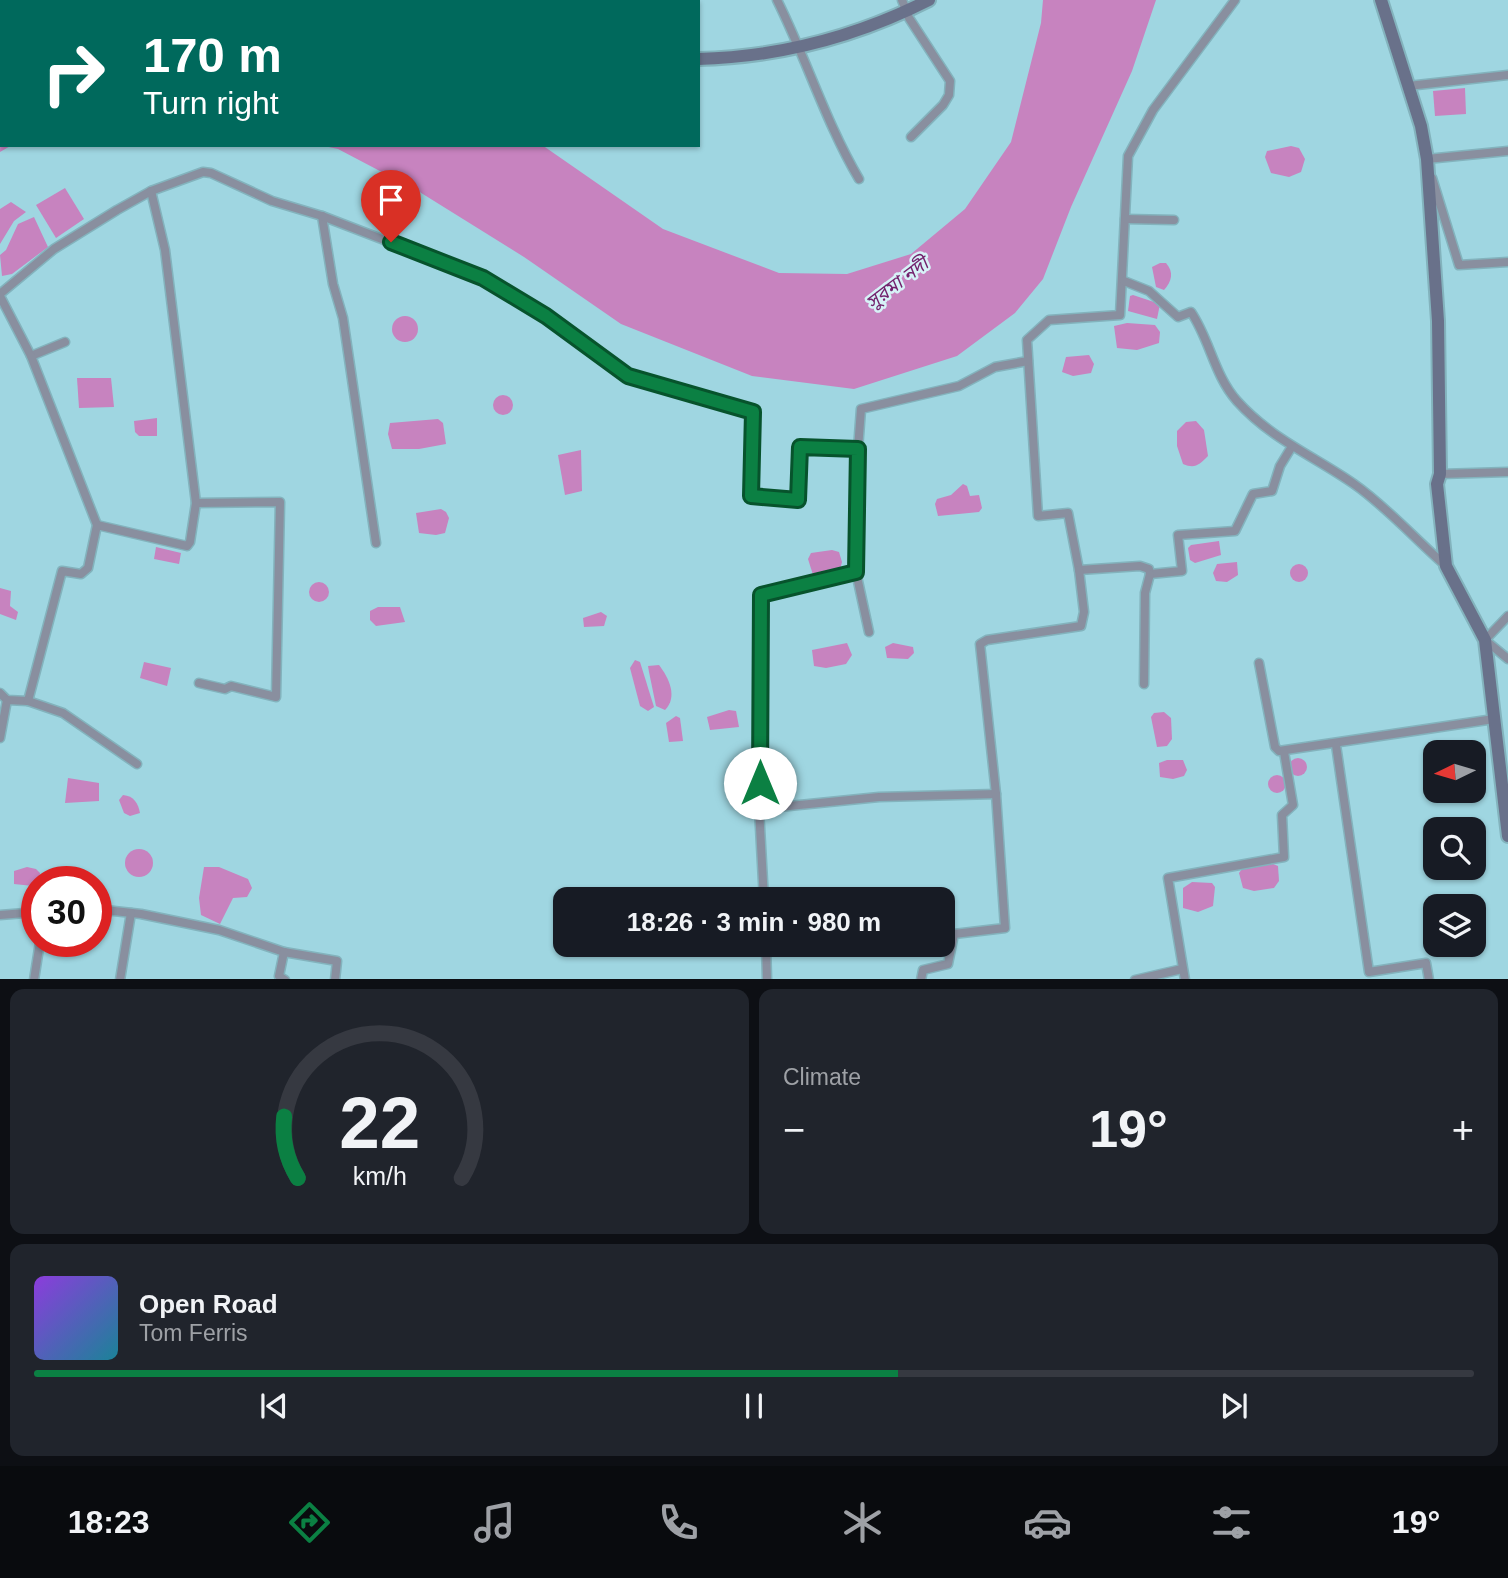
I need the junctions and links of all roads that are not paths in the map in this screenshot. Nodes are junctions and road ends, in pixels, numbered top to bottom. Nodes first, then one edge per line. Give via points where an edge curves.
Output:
1 (777, 0) edge
2 (929, 0) edge
3 (1235, 0) edge
4 (1381, 0) edge
5 (905, 6) edge
6 (802, 49) junction
7 (700, 59) edge
8 (1508, 75) edge
9 (1408, 86) junction
10 (911, 137) dead end
11 (1508, 151) edge
12 (1427, 159) junction
13 (859, 179) dead end
14 (151, 191) junction
15 (322, 216) junction
16 (1125, 219) junction
17 (1174, 220) dead end
18 (1508, 262) edge
19 (1124, 281) junction
20 (0, 295) edge
21 (65, 342) dead end
22 (31, 356) junction
23 (1028, 361) junction
24 (1291, 448) junction
25 (858, 449) junction
26 (1508, 472) edge
27 (1440, 474) junction
28 (196, 503) junction
29 (97, 525) junction
30 (376, 543) dead end
31 (1446, 566) junction
32 (1079, 570) junction
33 (856, 572) junction
34 (1150, 574) junction
35 (1508, 615) edge
36 (869, 632) dead end
37 (1485, 640) junction
38 (1508, 659) edge
39 (1259, 663) dead end
40 (199, 683) dead end
41 (1144, 684) dead end
42 (3, 697) edge
43 (28, 701) junction
44 (1494, 719) junction
45 (0, 738) edge
46 (1336, 745) junction
47 (1284, 752) junction
48 (137, 765) dead end
49 (996, 794) junction
50 (759, 809) junction
51 (1508, 836) edge
52 (763, 887) edge
53 (112, 911) edge
54 (21, 913) edge
55 (131, 913) junction
56 (0, 915) edge
57 (284, 952) junction
58 (38, 957) edge
59 (766, 957) edge
60 (1182, 969) junction
61 (34, 979) edge
62 (120, 979) edge
63 (285, 979) edge
64 (335, 979) edge
65 (767, 979) edge
66 (921, 979) edge
67 (1135, 979) edge
68 (1185, 979) edge
69 (1429, 979) edge

1 - 6 street
2 - 5 street
3 - 16 street via 1153,110 1128,156
4 - 9 street
5 - 6 street
5 - 10 street via 950,81 943,105
6 - 7 street
6 - 13 street via 845,156
8 - 9 street
9 - 12 street
11 - 12 street
12 - 18 street via 1459,265
12 - 27 street via 1435,257
14 - 15 street via 211,173 272,201
14 - 20 street via 54,249
14 - 28 street via 165,250
15 - 25 street via 483,278 546,316 628,376 753,412 751,496 798,500 800,447
15 - 30 street via 343,318
16 - 17 street
16 - 19 street
19 - 23 street via 1120,315 1049,320 1027,340
19 - 24 street via 1149,291 1178,317 1191,312 1222,382
20 - 22 street
21 - 22 street
22 - 29 street
23 - 25 street via 995,368 959,386 861,409
23 - 32 street via 1038,516 1068,513
24 - 31 street via 1355,485
24 - 34 street via 1272,491 1252,494 1235,531 1178,535 1182,571
25 - 33 street
26 - 27 street
27 - 31 street via 1437,484
28 - 29 street via 187,546
28 - 40 street via 280,502 276,697
29 - 43 street via 88,568 81,574 62,571
31 - 37 street
32 - 34 street via 1140,566
32 - 49 street via 1081,626 980,644
33 - 36 street
33 - 50 street via 761,595
34 - 41 street
35 - 37 street
37 - 38 street
37 - 44 street
39 - 47 street via 1275,747
42 - 43 street
42 - 45 street
43 - 48 street via 63,713
44 - 46 street
44 - 51 street
46 - 47 street
46 - 69 street via 1369,972 1426,963
47 - 60 street via 1293,805 1282,815 1284,857 1168,878
49 - 50 street via 879,797
49 - 66 street via 1005,928 954,934 948,964 923,970
50 - 52 street
53 - 55 street
54 - 56 street
55 - 57 street via 219,930
55 - 62 street
57 - 63 street via 279,976
57 - 64 street via 337,961
58 - 61 street
59 - 65 street
60 - 67 street
60 - 68 street

